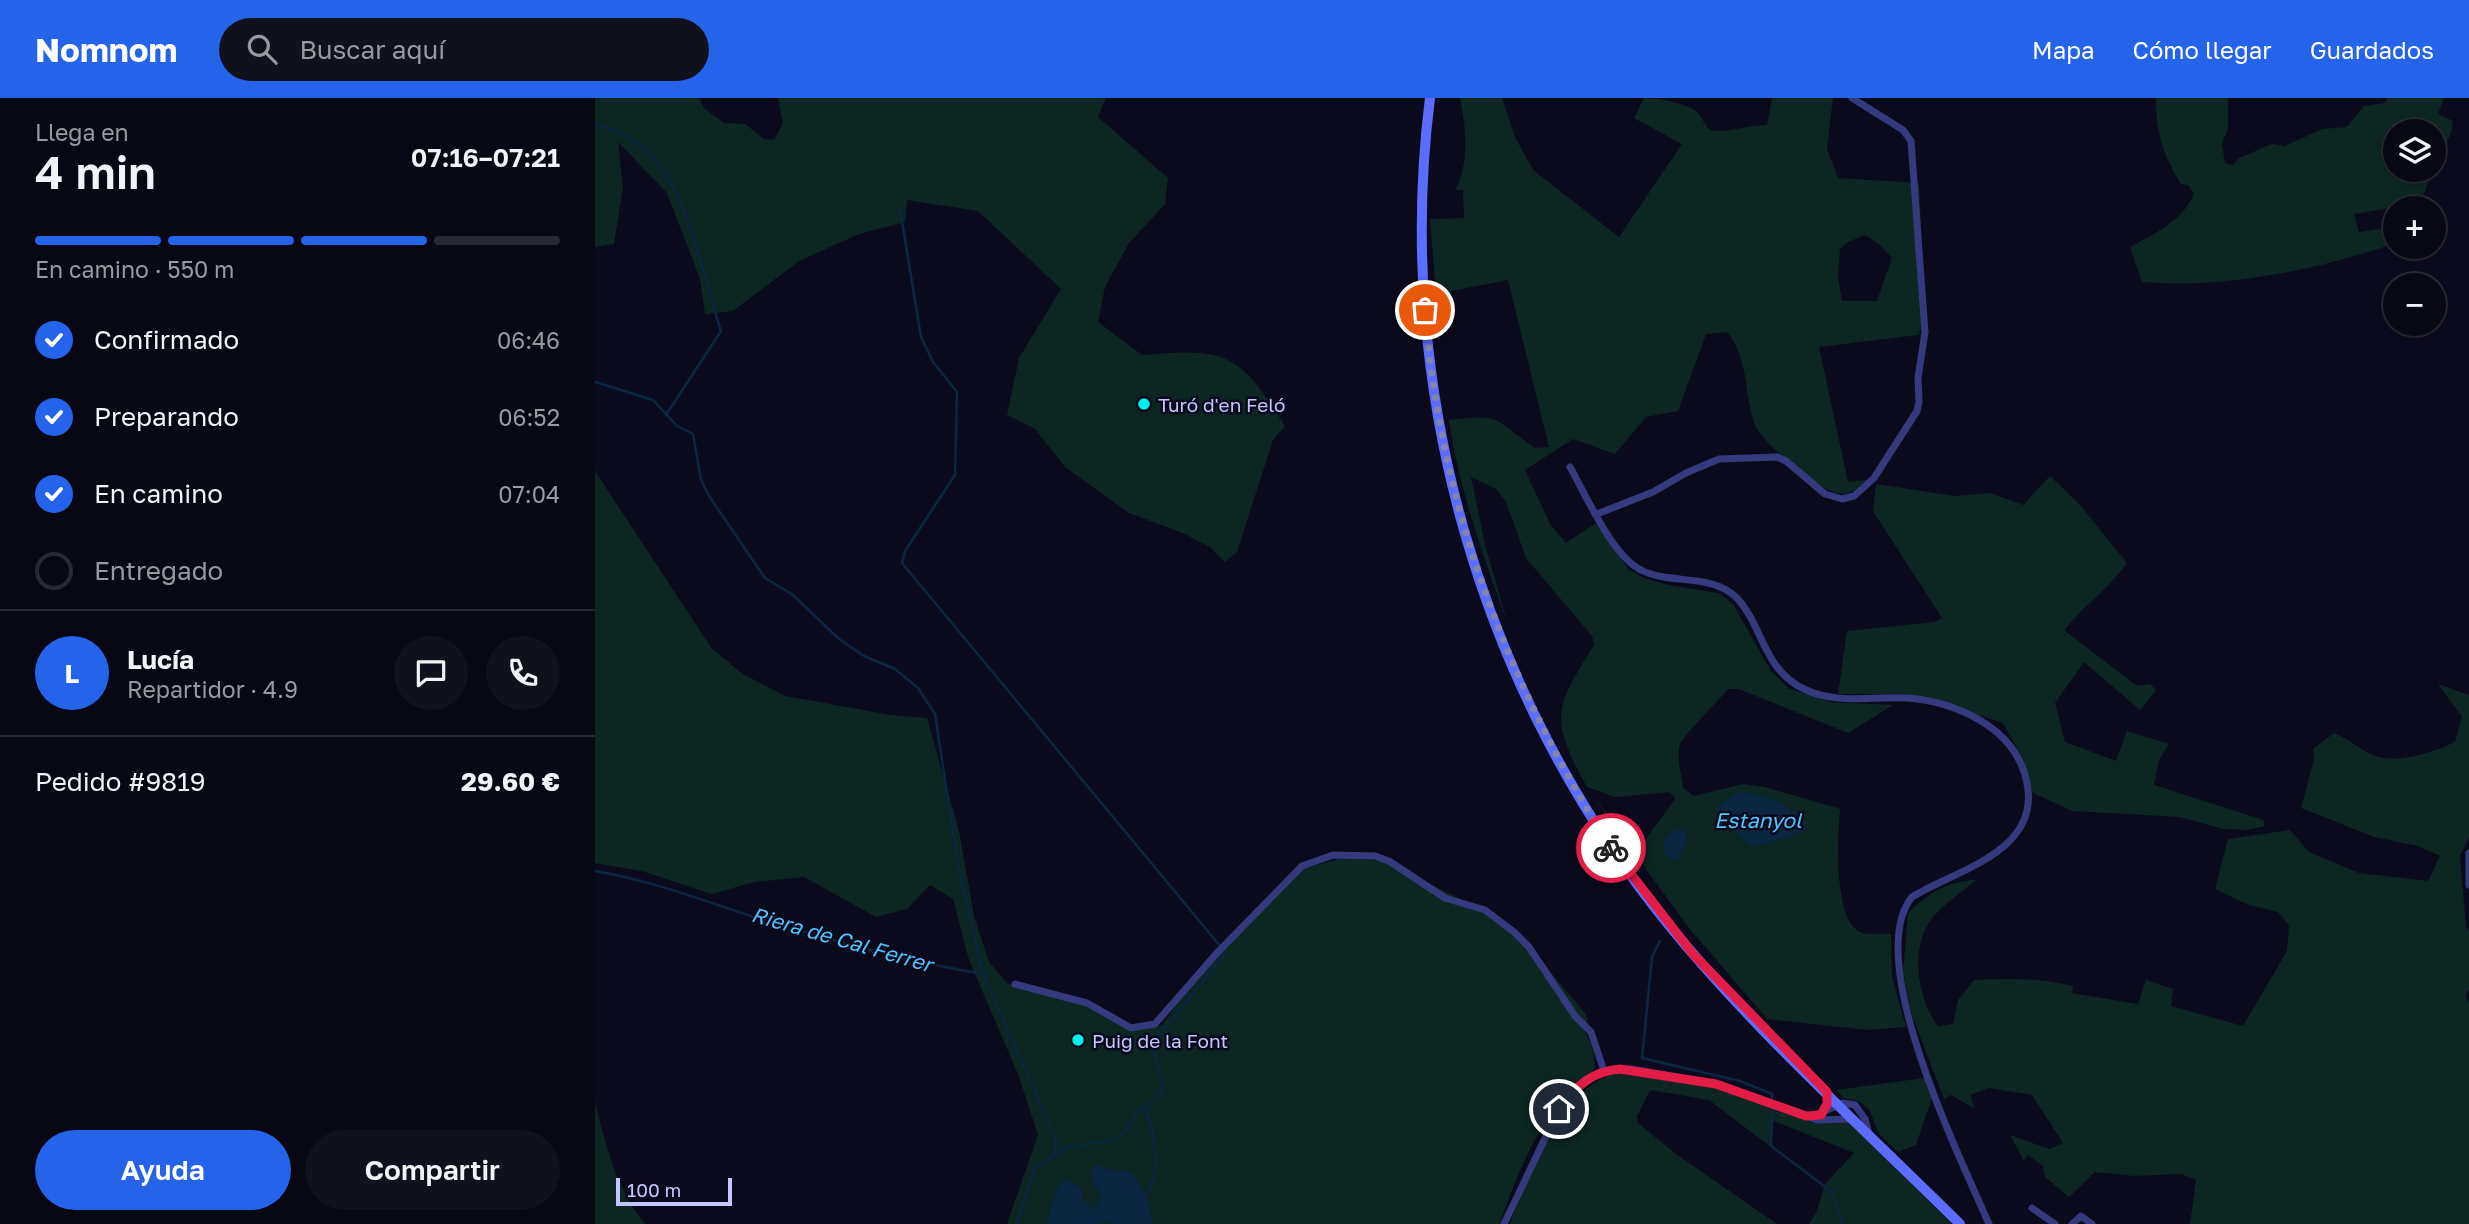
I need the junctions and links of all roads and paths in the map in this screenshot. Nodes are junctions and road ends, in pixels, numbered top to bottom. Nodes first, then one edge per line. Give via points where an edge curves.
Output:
1 (1430, 98) edge
2 (1852, 98) edge
3 (1570, 467) dead end
4 (1597, 514) junction
5 (2469, 853) edge
6 (2469, 885) edge
7 (1015, 984) dead end
8 (1604, 1071) junction
9 (1827, 1092) junction
10 (1840, 1105) junction
11 (1825, 1112) junction
12 (1806, 1116) junction
13 (1834, 1118) junction
14 (1854, 1119) junction
15 (1869, 1134) junction
16 (2032, 1208) dead end
17 (1504, 1224) edge
18 (1960, 1224) edge
19 (1989, 1224) edge
20 (2055, 1224) edge
21 (2072, 1224) edge
22 (2092, 1224) edge

1 - 9 main road via 1422,254 1430,360 1467,542 1501,639 1567,778 1616,857 1693,954
2 - 4 street via 1903,130 1911,141 1925,332 1917,411 1874,478 1854,495 1834,497 1786,461 1762,456 1719,459
3 - 4 street
4 - 19 street via 1620,552 1641,570 1707,583 1735,597 1763,647 1791,683 1827,697 1910,698 1955,710 1993,727 2015,751 2029,798 2020,830 1989,858 1912,897 1903,907 1897,931 1900,981 1917,1049
5 - 6 street
7 - 8 street via 1087,1003 1131,1028 1155,1024 1302,866 1333,855 1375,856 1445,898 1485,910 1514,932 1591,1032
8 - 12 street via 1631,1069 1716,1084
8 - 17 street via 1585,1080 1559,1109
9 - 10 main road
9 - 11 street
10 - 11 street
10 - 13 street
10 - 14 main road
10 - 15 street via 1860,1110
11 - 12 street
12 - 13 street
13 - 14 street
14 - 15 main road
15 - 18 main road
16 - 20 street
21 - 22 street via 2081,1216

